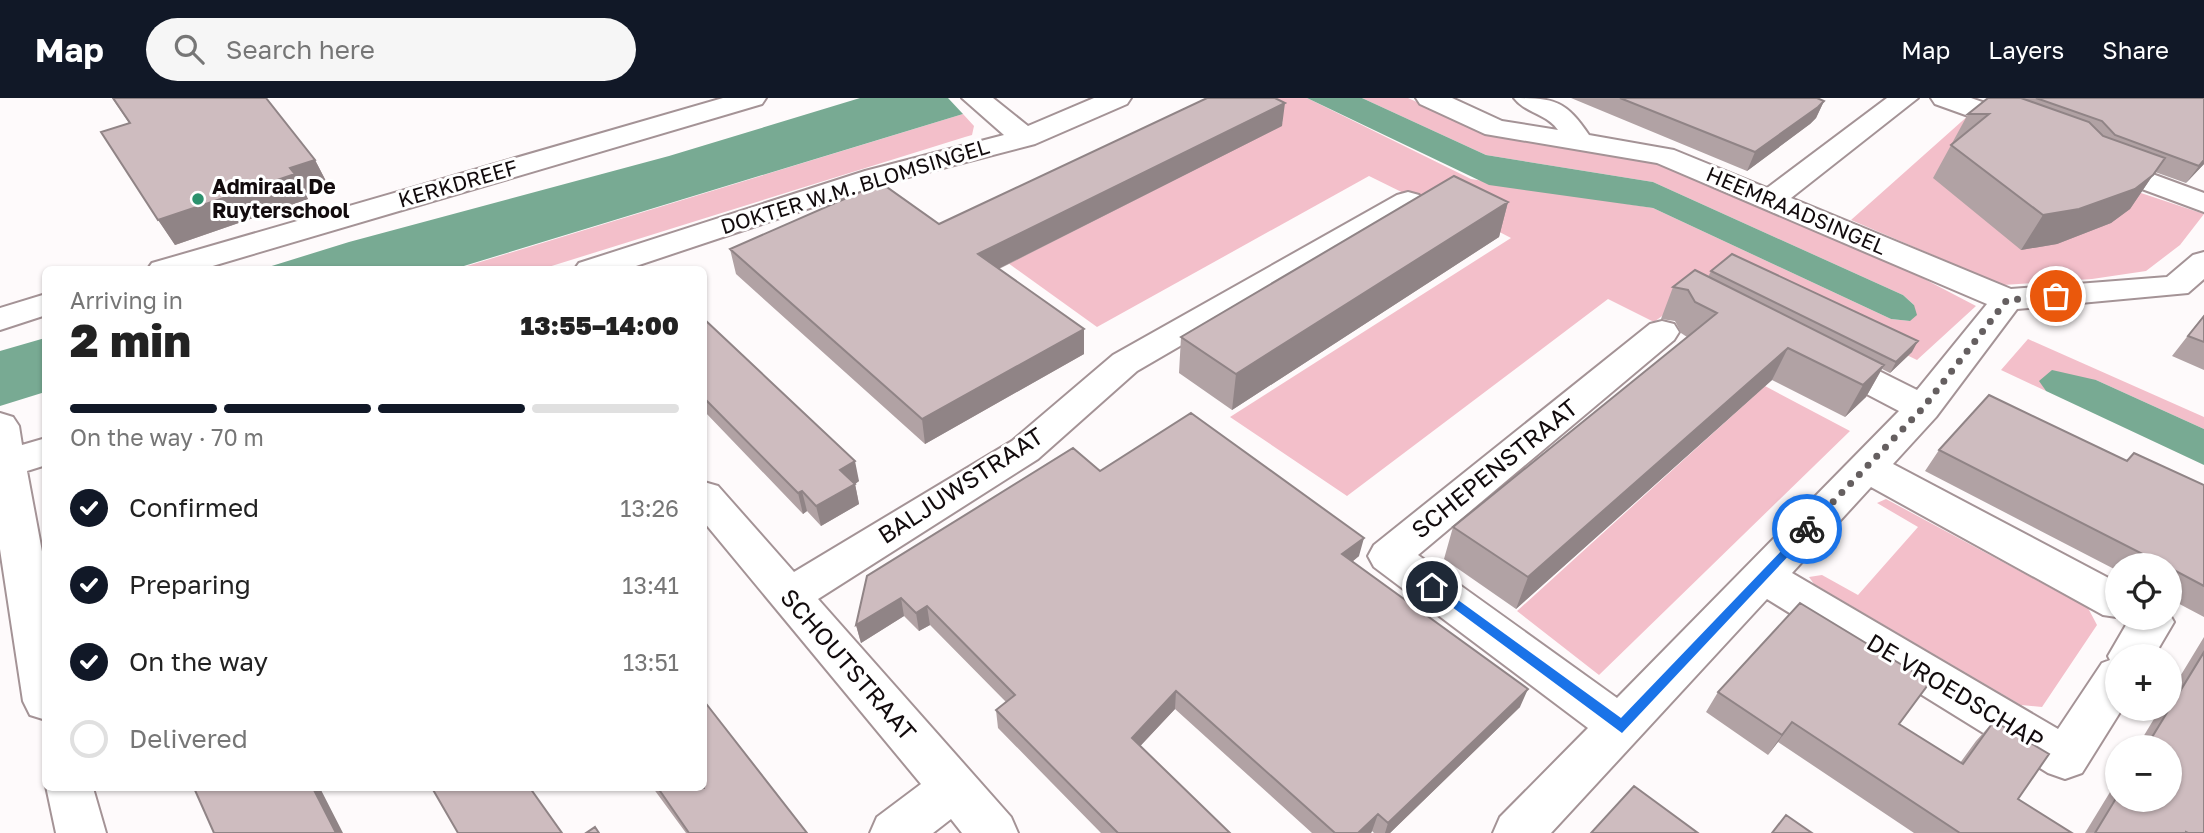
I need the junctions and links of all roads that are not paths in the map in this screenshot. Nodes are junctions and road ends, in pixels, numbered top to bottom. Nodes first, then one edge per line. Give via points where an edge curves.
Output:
1 (976, 98) edge
2 (1117, 98) edge
3 (1430, 98) edge
4 (1528, 98) edge
5 (1904, 98) edge
6 (1945, 98) edge
7 (739, 100) edge
8 (2042, 133) edge
9 (1025, 138) junction
10 (1579, 141) junction
11 (2080, 147) edge
12 (1770, 200) junction
13 (1408, 201) edge
14 (2204, 203) edge
15 (177, 266) edge
16 (602, 266) edge
17 (2195, 281) edge
18 (2007, 300) junction
19 (42, 305) edge
20 (0, 319) edge
21 (1662, 332) dead end
22 (1802, 346) edge
23 (1923, 408) junction
24 (42, 451) edge
25 (2, 452) edge
26 (1867, 467) junction
27 (707, 500) edge
28 (1761, 575) junction
29 (788, 596) junction
30 (2105, 596) edge
31 (42, 670) edge
32 (2105, 696) edge
33 (1622, 727) junction
34 (954, 788) junction
35 (70, 791) edge
36 (81, 833) edge
37 (895, 833) edge
38 (993, 833) edge
39 (1518, 833) edge

1 - 9 street
2 - 9 street, DOKTER W.M. BLOMSINGEL
3 - 10 street, HEEMRAADSINGEL via 1494,128
4 - 10 street via 1563,117
5 - 12 street
6 - 8 street
7 - 15 street, KERKDREEF
9 - 16 street, DOKTER W.M. BLOMSINGEL via 875,177
10 - 12 street, HEEMRAADSINGEL via 1664,156
11 - 14 street via 2092,160
12 - 18 street, HEEMRAADSINGEL
13 - 29 street, BALJUWSTRAAT via 1125,363 1025,450
17 - 18 street
18 - 23 street
19 - 20 street
21 - 33 street, SCHEPENSTRAAT via 1389,556
22 - 23 street
23 - 26 street
24 - 25 street
25 - 31 street
26 - 28 street
26 - 30 street
27 - 29 street, SCHOUTSTRAAT
28 - 32 street, DE VROEDSCHAP via 2065,758
28 - 33 street
29 - 34 street, SCHOUTSTRAAT
33 - 39 street
34 - 37 street
34 - 38 street, SCHOUTSTRAAT
35 - 36 street

